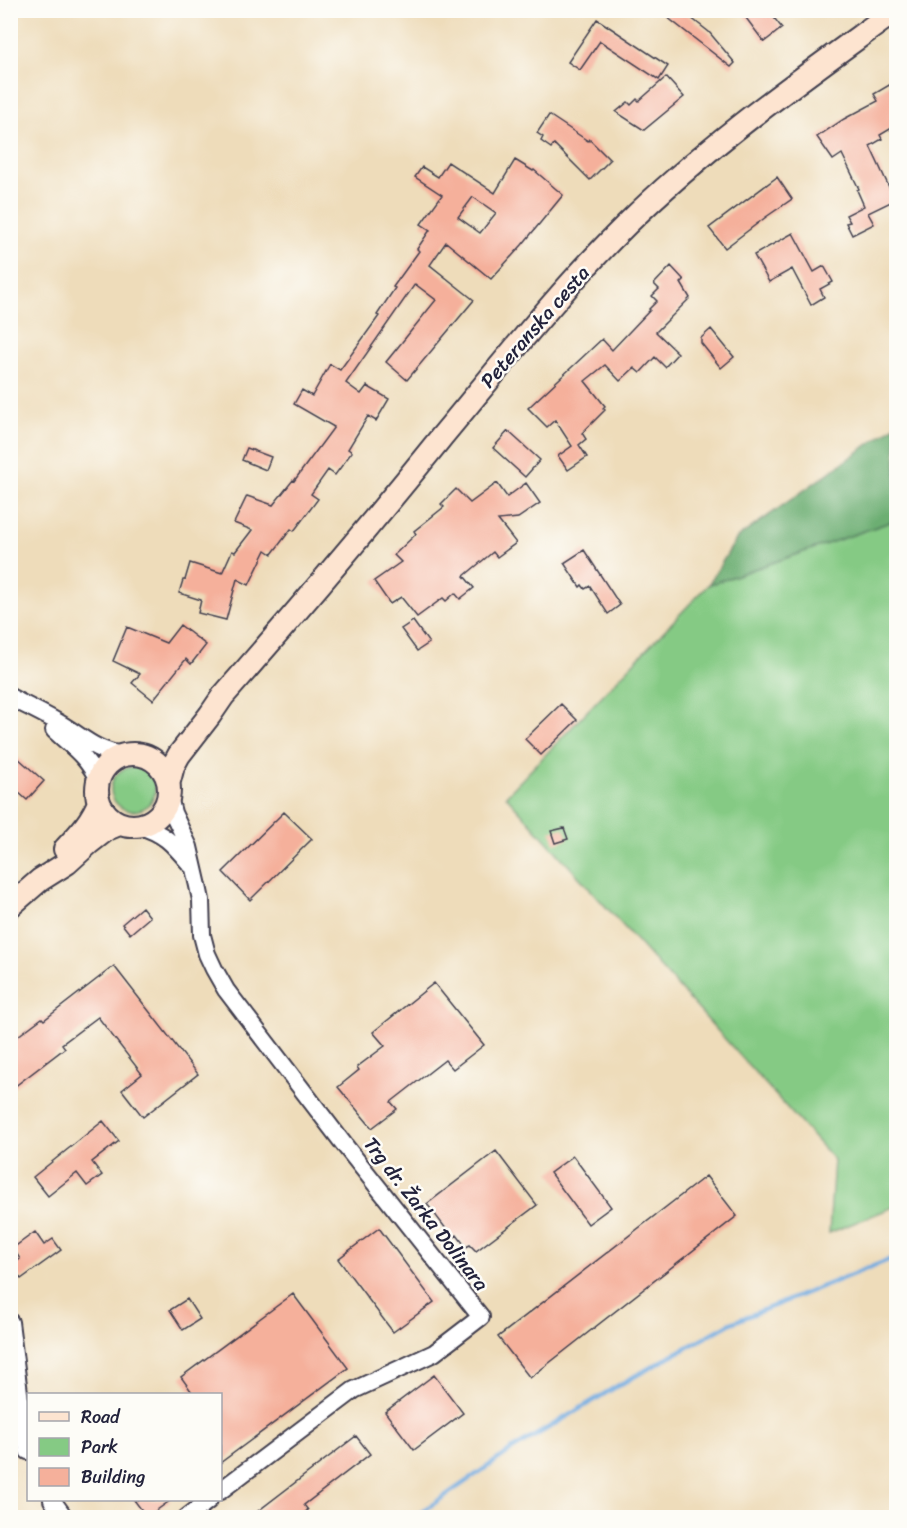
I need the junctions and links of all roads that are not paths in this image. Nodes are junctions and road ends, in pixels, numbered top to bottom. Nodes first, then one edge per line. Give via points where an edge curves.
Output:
1 (897, 10) edge
2 (223, 696) junction
3 (10, 697) edge
4 (37, 712) junction
5 (131, 754) junction
6 (98, 780) junction
7 (169, 789) junction
8 (99, 802) junction
9 (129, 825) junction
10 (194, 868) junction
11 (40, 880) junction
12 (10, 906) edge
13 (10, 1322) edge
14 (27, 1446) edge
15 (222, 1489) edge
16 (53, 1501) edge
17 (208, 1501) edge
18 (65, 1518) edge
19 (186, 1518) edge

1 - 2 main road, Peteranska cesta via 756,112 626,225 556,300
2 - 5 main road, Peteranska cesta via 169,743 156,750
2 - 7 main road, Peteranska cesta via 179,755
3 - 4 street
4 - 5 street via 100,749
4 - 6 street via 92,766
5 - 6 main road via 111,760
5 - 7 main road via 159,764
6 - 8 main road
7 - 9 main road via 159,816 149,823
7 - 10 street, Trg dr. Žarka Dolinara via 173,813
8 - 9 main road via 112,820
8 - 11 main road via 80,833
9 - 10 street, Trg dr. Žarka Dolinara via 161,834
9 - 11 main road via 107,829
10 - 15 street, Trg dr. Žarka Dolinara via 201,900 202,935 207,954 226,990 481,1317 434,1353 354,1390
11 - 12 main road
13 - 14 street
16 - 18 street
17 - 19 street

